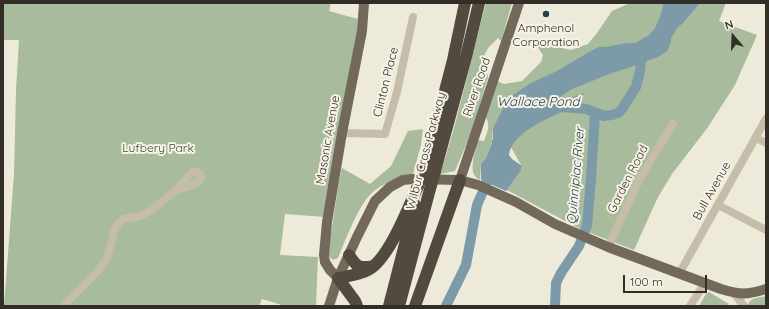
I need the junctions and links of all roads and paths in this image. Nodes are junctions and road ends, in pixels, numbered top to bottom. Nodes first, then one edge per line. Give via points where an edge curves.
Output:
1 (364, 3) edge
2 (465, 3) edge
3 (519, 3) edge
4 (479, 7) edge
5 (413, 17) dead end
6 (766, 119) edge
7 (673, 124) dead end
8 (342, 134) junction
9 (756, 138) junction
10 (766, 144) edge
11 (430, 172) junction
12 (460, 180) junction
13 (423, 186) junction
14 (178, 188) dead end
15 (718, 205) junction
16 (766, 230) edge
17 (608, 248) junction
18 (349, 255) junction
19 (376, 265) junction
20 (680, 274) junction
21 (338, 278) junction
22 (705, 283) junction
23 (766, 289) edge
24 (734, 293) junction
25 (63, 306) edge
26 (329, 306) edge
27 (357, 306) edge
28 (389, 306) edge
29 (399, 306) edge
30 (415, 306) edge
31 (690, 306) edge
32 (744, 306) edge

1 - 8 main road, Masonic Avenue via 362,31
2 - 11 highway, Wilbur Cross Parkway
3 - 12 main road, River Road
4 - 11 highway, Wilbur Cross Parkway
5 - 8 street, Clinton Place via 385,134
6 - 9 street, Bull Avenue
7 - 17 street, Garden Road via 641,176
8 - 21 main road, Masonic Avenue via 324,255 330,270
9 - 10 street
9 - 15 street, Bull Avenue
11 - 13 highway, Wilbur Cross Parkway, bridge
12 - 17 main road via 516,202 555,224
12 - 18 main road via 407,179 390,187 373,205
12 - 30 highway
13 - 19 highway via 387,251
13 - 28 highway, Wilbur Cross Parkway
13 - 29 highway, Wilbur Cross Parkway
14 - 25 street via 150,211 123,219 115,228 107,259
15 - 16 street
15 - 20 street, Bull Avenue
17 - 20 main road
18 - 19 highway via 359,267
18 - 21 main road
19 - 21 highway via 367,271
20 - 22 main road
21 - 26 main road
21 - 27 highway
22 - 24 main road
22 - 31 street
23 - 24 main road via 749,294
24 - 32 street

